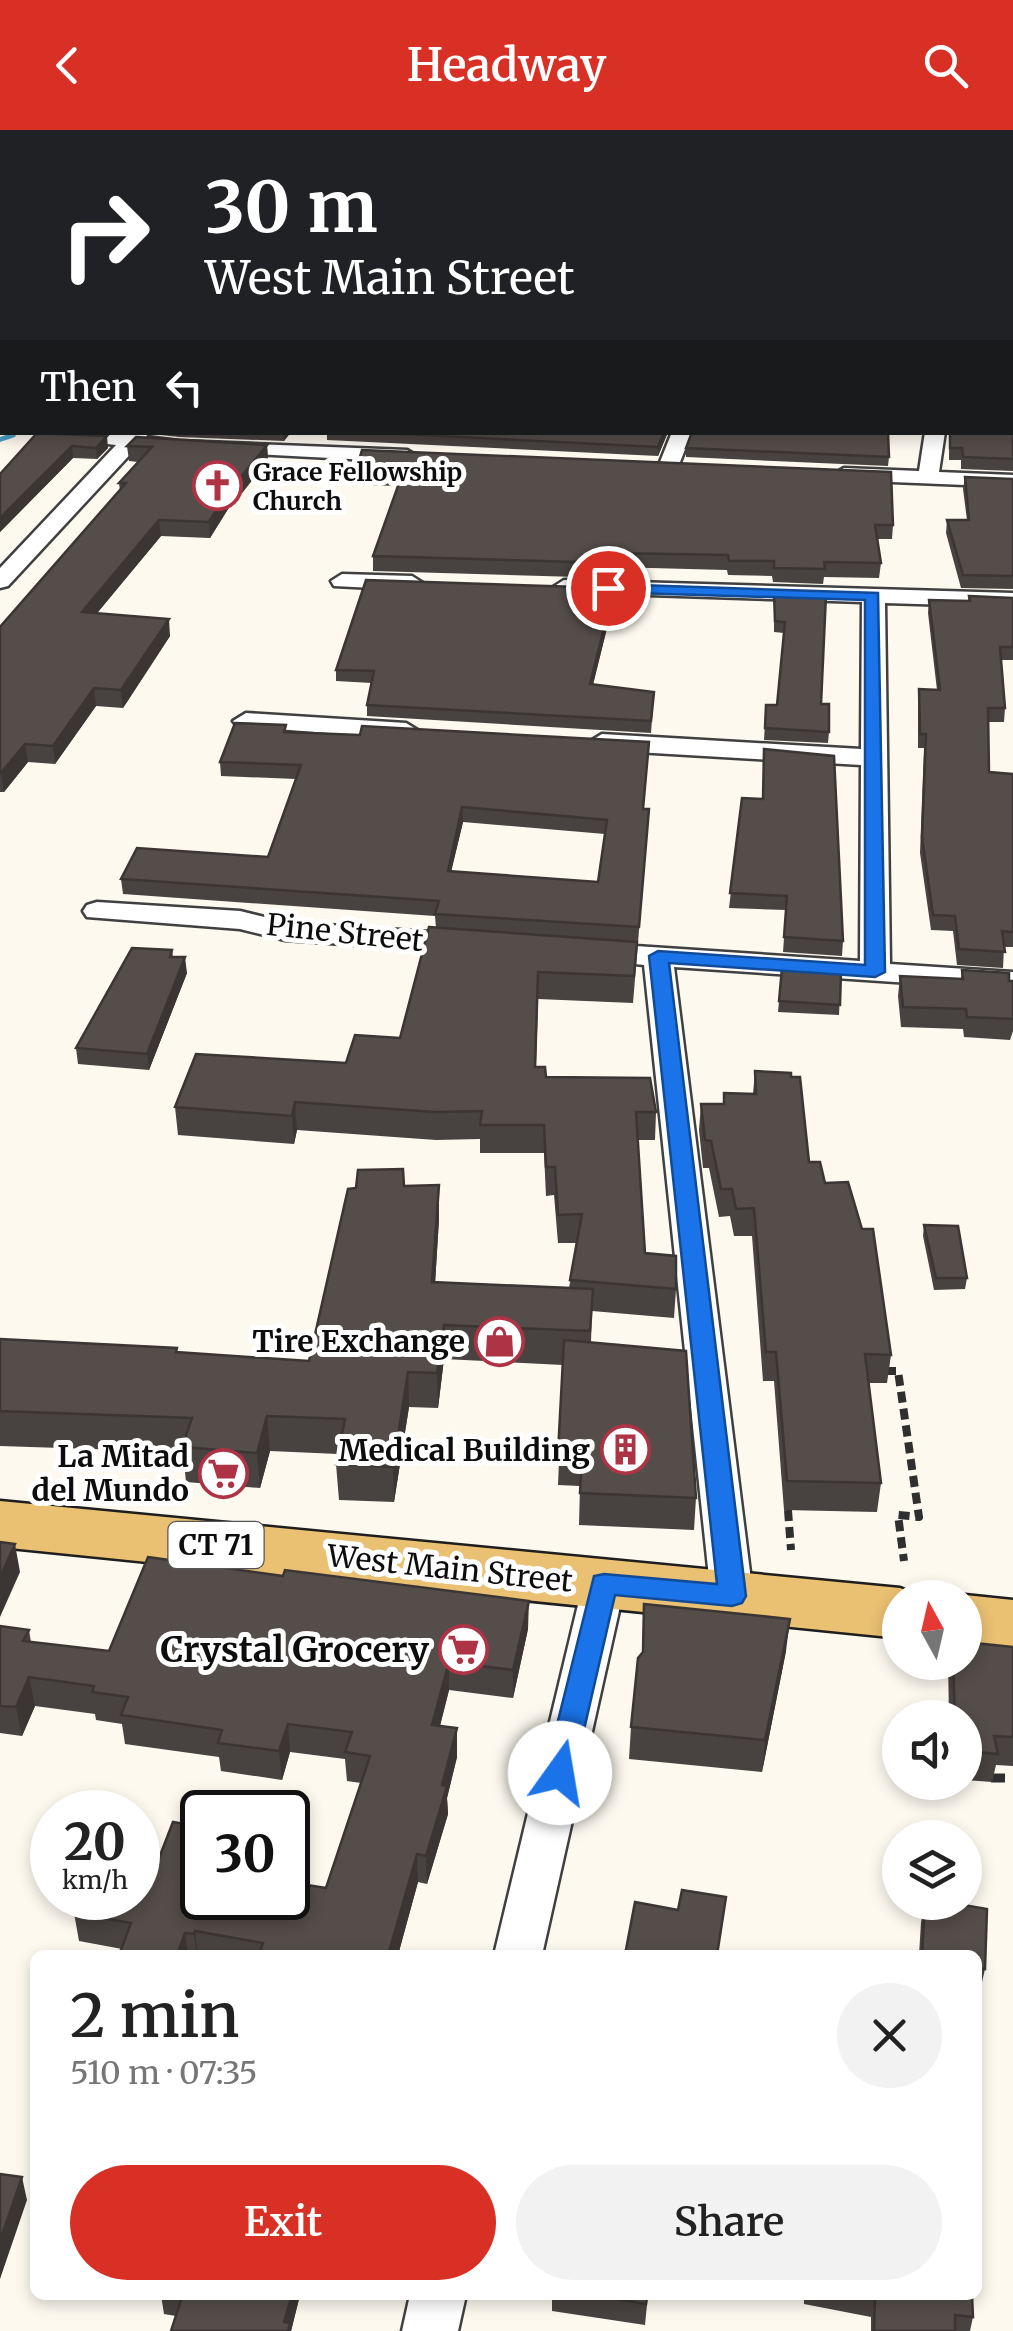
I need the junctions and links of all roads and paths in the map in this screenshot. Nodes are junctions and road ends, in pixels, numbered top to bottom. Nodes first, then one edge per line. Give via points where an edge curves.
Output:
1 (94, 435) edge
2 (681, 435) edge
3 (934, 435) edge
4 (134, 438) edge
5 (429, 457) edge
6 (668, 467) edge
7 (828, 473) edge
8 (928, 477) junction
9 (1013, 481) edge
10 (0, 581) edge
11 (342, 581) dead end
12 (440, 584) edge
13 (538, 586) edge
14 (873, 596) junction
15 (1013, 600) edge
16 (246, 722) edge
17 (423, 732) edge
18 (581, 741) edge
19 (876, 758) junction
20 (97, 911) dead end
21 (501, 946) edge
22 (560, 950) edge
23 (658, 956) junction
24 (875, 972) junction
25 (1013, 981) edge
26 (885, 1370) edge
27 (788, 1510) dead end
28 (0, 1524) edge
29 (790, 1550) dead end
30 (902, 1580) edge
31 (604, 1584) junction
32 (882, 1588) edge
33 (732, 1596) junction
34 (982, 1622) edge
35 (1013, 1625) edge
36 (991, 1778) edge
37 (1013, 1778) edge
38 (519, 1950) edge
39 (437, 2300) edge
40 (430, 2331) edge

1 - 4 street
2 - 6 street
3 - 8 street
4 - 5 street
4 - 10 street
7 - 8 street
8 - 9 street
11 - 12 street
13 - 14 street
14 - 15 street
14 - 19 street
16 - 17 street
18 - 19 street
19 - 24 street
20 - 21 street, Pine Street
22 - 23 street
23 - 24 street
23 - 33 street
24 - 25 street
26 - 30 path via 898,1371 919,1516 898,1515
27 - 29 path
28 - 31 main road, West Main Street / CT 71
31 - 33 main road, West Main Street / CT 71
31 - 38 street
32 - 33 main road, West Main Street / CT 71
34 - 35 main road
36 - 37 path
39 - 40 street

